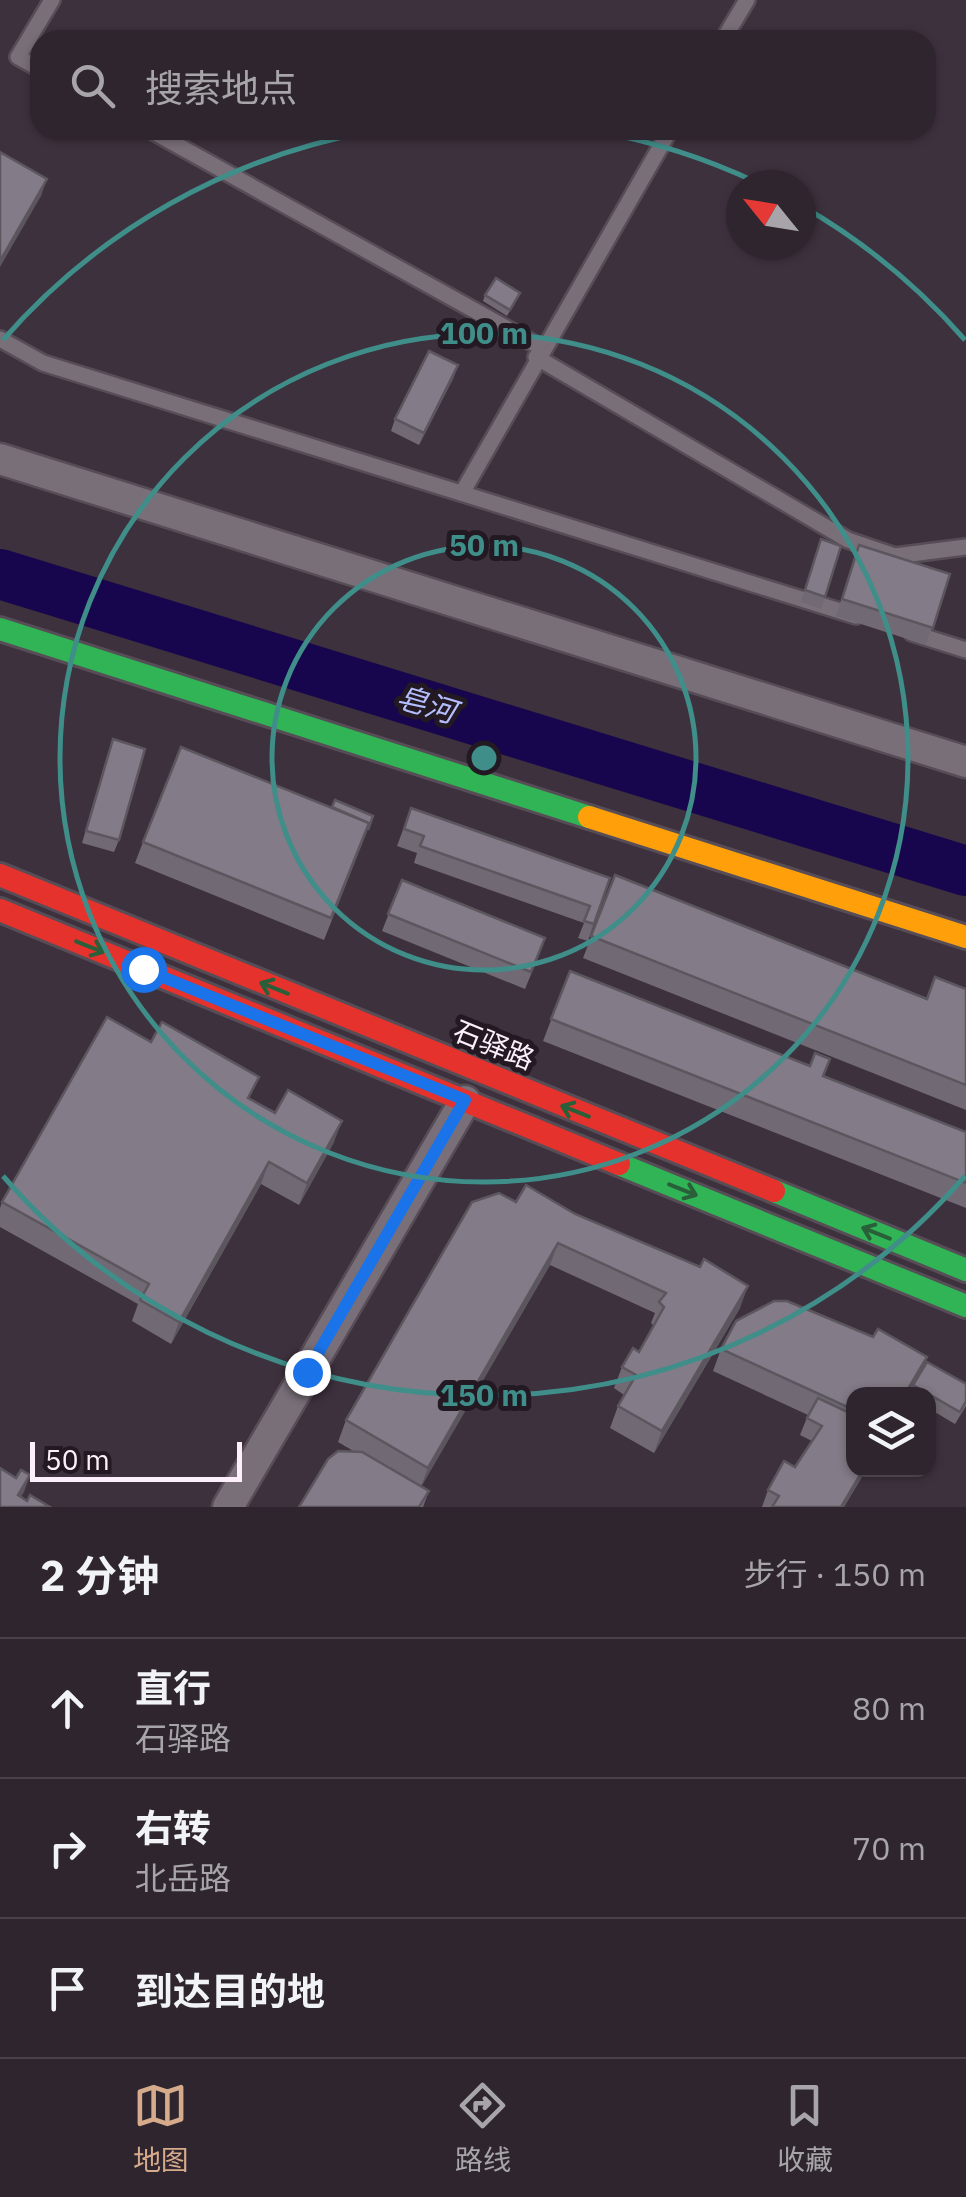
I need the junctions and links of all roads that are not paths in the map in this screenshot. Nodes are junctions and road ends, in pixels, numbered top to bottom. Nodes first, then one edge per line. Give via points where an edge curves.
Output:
1 (52, 0) edge
2 (746, 0) edge
3 (34, 30) edge
4 (729, 30) edge
5 (30, 37) edge
6 (30, 64) edge
7 (168, 140) edge
8 (664, 140) edge
9 (0, 339) edge
10 (539, 352) junction
11 (0, 458) edge
12 (462, 493) junction
13 (966, 547) edge
14 (872, 621) edge
15 (891, 627) edge
16 (0, 629) edge
17 (966, 650) edge
18 (966, 762) edge
19 (0, 875) edge
20 (0, 910) edge
21 (966, 936) edge
22 (465, 1100) junction
23 (966, 1270) edge
24 (966, 1306) edge
25 (228, 1507) edge

1 - 3 lane
2 - 4 lane
5 - 6 lane via 18,57
7 - 10 lane
8 - 10 lane
9 - 12 lane via 43,363
10 - 12 lane
10 - 13 lane via 848,540 895,556
11 - 18 street
12 - 14 lane
15 - 17 lane
16 - 21 street
23 -> 19 street, 石驿路
20 -> 22 street
22 -> 24 street
22 - 25 street

